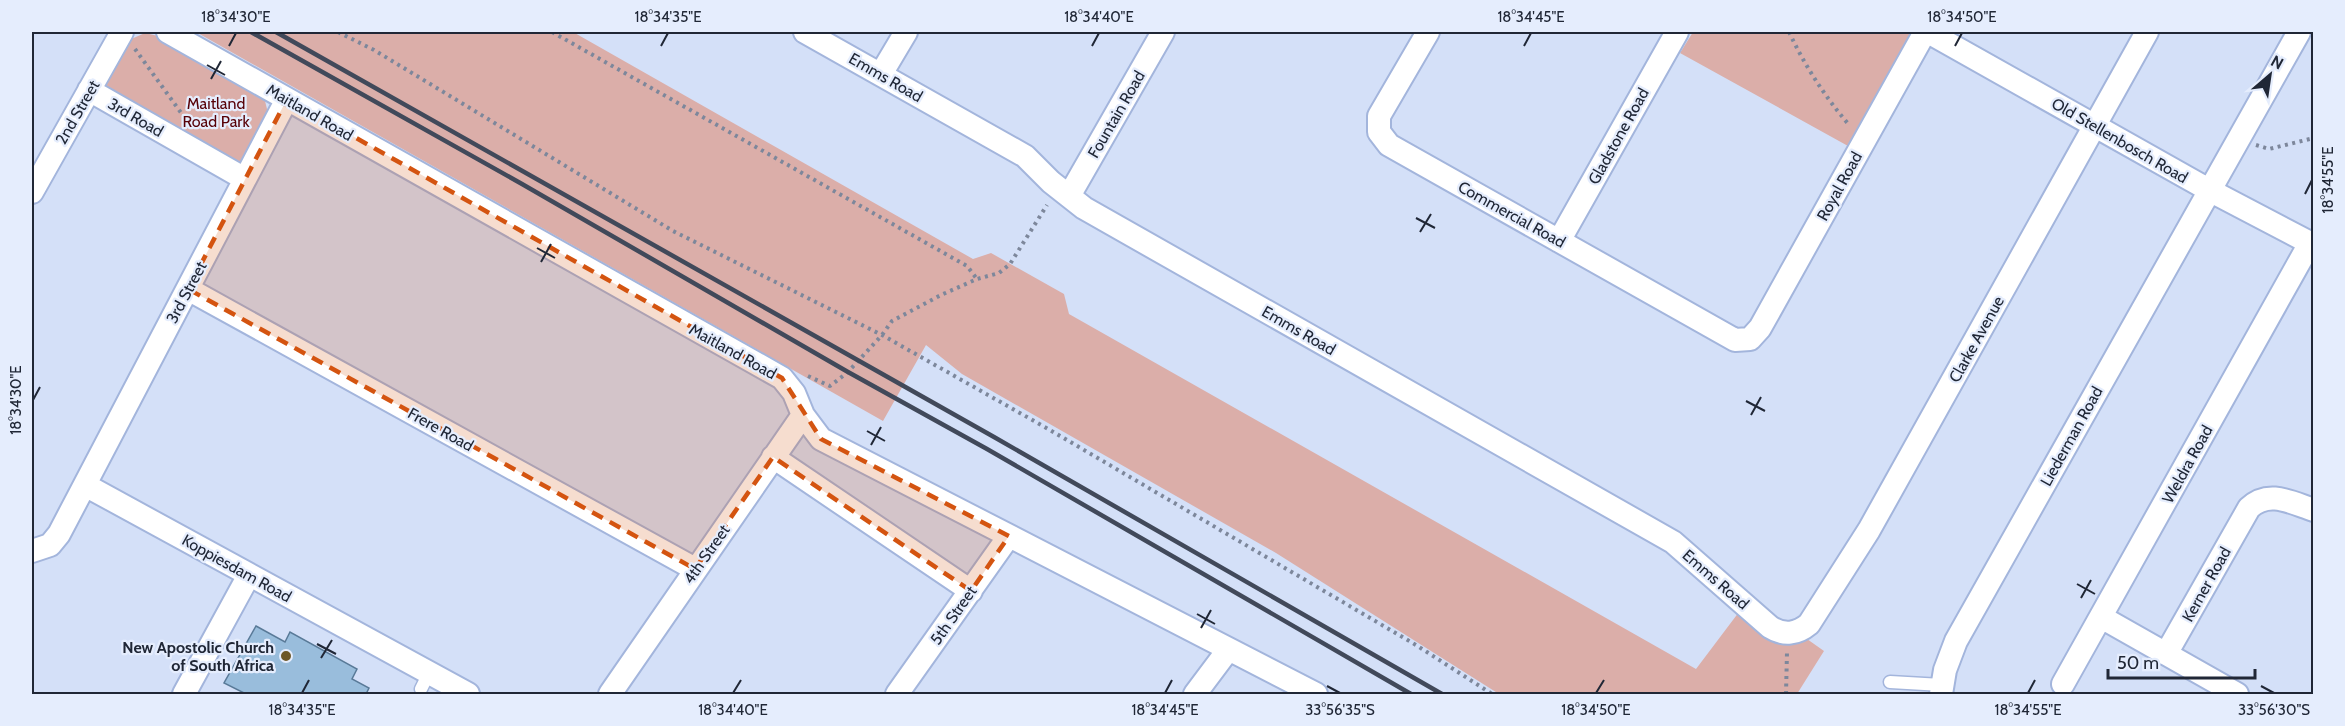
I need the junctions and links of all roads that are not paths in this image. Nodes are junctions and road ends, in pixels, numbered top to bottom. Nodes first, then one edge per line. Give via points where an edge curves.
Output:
1 (168, 32) edge
2 (805, 32) edge
3 (906, 32) edge
4 (1163, 32) edge
5 (1428, 32) edge
6 (1677, 32) edge
7 (1927, 32) edge
8 (2147, 32) edge
9 (2299, 32) edge
10 (127, 37) edge
11 (881, 74) junction
12 (89, 90) junction
13 (287, 99) junction
14 (2095, 126) junction
15 (245, 179) junction
16 (2209, 190) junction
17 (32, 192) edge
18 (1064, 192) junction
19 (1559, 241) junction
20 (2312, 244) edge
21 (188, 289) junction
22 (1750, 339) joint
23 (803, 415) junction
24 (773, 457) junction
25 (85, 485) junction
26 (2313, 510) edge
27 (1009, 536) junction
28 (32, 551) edge
29 (695, 569) junction
30 (249, 575) junction
31 (970, 591) junction
32 (2100, 617) junction
33 (1789, 633) joint
34 (1228, 650) junction
35 (2166, 654) junction
36 (1890, 682) dead end
37 (2063, 684) dead end
38 (1942, 690) edge
39 (184, 694) edge
40 (468, 694) edge
41 (610, 694) edge
42 (897, 694) edge
43 (1195, 694) edge
44 (1316, 694) edge
45 (2237, 694) edge

1 - 13 street, Maitland Road
2 - 11 street, Emms Road
3 - 11 street
4 - 18 street, Fountain Road
5 - 19 street, Commercial Road via 1379,116 1379,132 1389,145
6 - 19 street, Gladstone Road
7 - 14 street, Old Stellenbosch Road
7 - 22 street, Royal Road via 1760,328
8 - 14 street, Clarke Avenue
9 - 16 street, Liederman Road
10 - 12 street, 2nd Street
11 - 18 street, Emms Road via 1025,156
12 - 15 street, 3rd Road
12 - 17 street, 2nd Street
13 - 15 street, 3rd Street
13 - 23 street, Maitland Road via 771,373 794,393
14 - 16 street, Old Stellenbosch Road
14 - 33 street, Clarke Avenue via 1869,530 1809,624
15 - 21 street, 3rd Street
16 - 20 street, Old Stellenbosch Road
16 - 38 street, Liederman Road via 1956,641
18 - 33 street, Emms Road via 1104,219 1674,542 1770,627
19 - 22 street, Commercial Road via 1735,340
20 - 32 street, Weldra Road
21 - 25 street, 3rd Street
21 - 29 street, Frere Road
23 - 24 street, 4th Street
23 - 27 street, Maitland Road via 821,439
24 - 29 street, 4th Street
24 - 31 street
25 - 28 street via 56,540 44,549
25 - 30 street, Koppiesdam Road
26 - 35 street, Kerner Road via 2280,499 2266,498 2254,503
27 - 31 street, 5th Street
27 - 34 street, Maitland Road
29 - 41 street, 4th Street
30 - 39 street
30 - 40 street, Koppiesdam Road via 425,681
31 - 42 street, 5th Street
32 - 35 street
32 - 37 street, Weldra Road
34 - 43 street
34 - 44 street, Maitland Road
35 - 45 street
36 - 38 lane, Liederman Road

